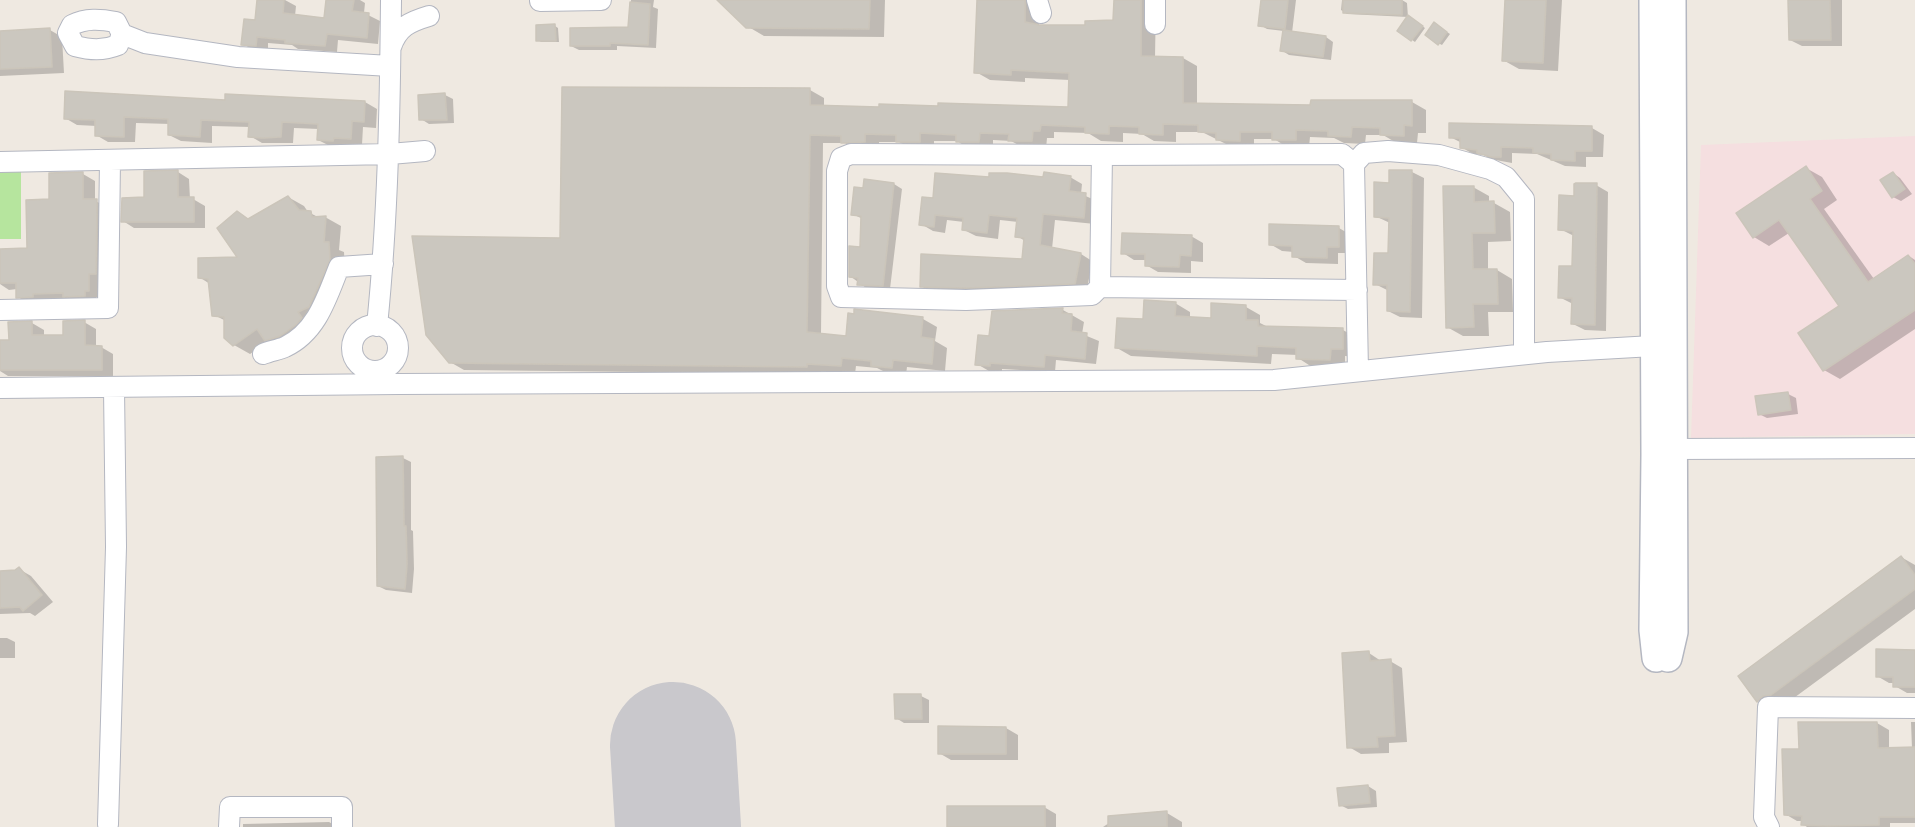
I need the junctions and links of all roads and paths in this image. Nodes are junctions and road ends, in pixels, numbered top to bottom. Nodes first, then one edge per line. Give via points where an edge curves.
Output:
1 (391, 0) edge
2 (601, 0) edge
3 (1155, 0) edge
4 (1653, 0) edge
5 (1672, 0) edge
6 (540, 1) edge
7 (429, 16) dead end
8 (1155, 24) dead end
9 (122, 34) dead end
10 (390, 56) junction
11 (425, 151) dead end
12 (390, 154) junction
13 (1102, 155) junction
14 (110, 161) junction
15 (0, 162) edge
16 (1354, 164) junction
17 (383, 264) junction
18 (1100, 287) junction
19 (1357, 290) junction
20 (0, 310) edge
21 (377, 326) junction
22 (1653, 346) junction
23 (262, 354) dead end
24 (1524, 354) junction
25 (368, 370) junction
26 (1358, 371) junction
27 (330, 384) junction
28 (407, 384) junction
29 (0, 388) edge
30 (114, 388) junction
31 (1915, 448) edge
32 (1674, 449) junction
33 (1915, 708) edge
34 (108, 824) dead end
35 (229, 827) edge
36 (342, 827) edge
37 (1769, 827) edge

1 - 10 street
2 - 6 street
3 - 8 street
4 - 22 main road
5 - 32 main road
7 - 10 street via 400,29
9 - 10 street via 145,43 237,57
10 - 12 street
11 - 12 street
12 - 14 street
12 - 17 street
13 - 16 street via 1342,154
13 - 18 street
13 - 18 street via 850,154 841,158 837,171 837,286 841,297 966,300 1092,295
14 - 15 street
14 - 20 street via 108,308
16 - 19 street
16 - 24 street via 1364,153 1439,155 1506,177 1524,199
17 - 21 street
17 - 23 street via 339,267 322,311 306,332 285,347
18 - 19 street
19 - 26 street
21 - 25 street via 359,332 353,344 354,357
21 - 25 street via 391,332 398,353 395,361 383,370
22 - 24 street
22 - 32 main road via 1653,630 1662,658 1674,632
24 - 26 street
25 - 27 street via 355,379
25 - 28 street via 381,378
26 - 28 street via 1274,380
27 - 28 street
27 - 30 street
29 - 30 street
30 - 34 street via 116,547
31 - 32 street
33 - 37 street via 1768,707 1764,817
35 - 36 street via 230,807 342,807

